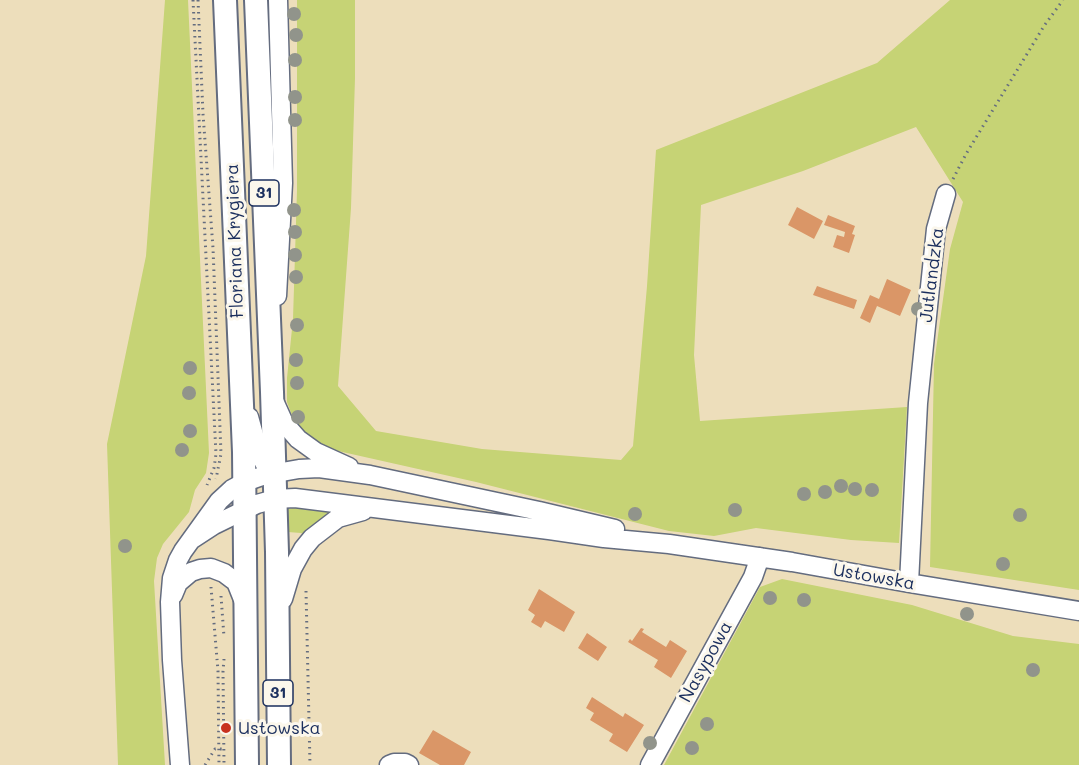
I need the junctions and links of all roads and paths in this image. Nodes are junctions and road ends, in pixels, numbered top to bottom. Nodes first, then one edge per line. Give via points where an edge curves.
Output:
1 (193, 0) edge
2 (198, 0) edge
3 (225, 0) edge
4 (256, 0) edge
5 (278, 0) edge
6 (1063, 0) edge
7 (946, 194) joint
8 (272, 384) junction
9 (242, 388) junction
10 (370, 475) junction
11 (244, 482) junction
12 (214, 484) dead end
13 (278, 485) junction
14 (205, 489) dead end
15 (378, 509) junction
16 (245, 510) junction
17 (191, 540) junction
18 (669, 544) junction
19 (760, 557) junction
20 (210, 578) dead end
21 (909, 583) junction
22 (307, 584) dead end
23 (220, 591) dead end
24 (170, 602) junction
25 (246, 607) junction
26 (1079, 611) edge
27 (278, 622) junction
28 (224, 639) dead end
29 (225, 651) dead end
30 (218, 749) junction
31 (224, 749) junction
32 (180, 765) edge
33 (205, 765) edge
34 (219, 765) edge
35 (224, 765) edge
36 (247, 765) edge
37 (279, 765) edge
38 (310, 765) edge
39 (389, 765) edge
40 (409, 765) edge
41 (650, 765) edge

1 - 14 path via 216,454
2 - 12 path via 221,454
3 - 9 main road, Floriana Krygiera / 31
4 - 8 main road, Floriana Krygiera / 31
5 - 8 street, Floriana Krygiera via 283,183
6 - 7 path via 966,154
7 - 21 street, Jutlandzka via 936,229 918,403
8 - 10 street, Ustowska via 284,423 298,439 316,452
8 - 13 main road, Floriana Krygiera / 31
9 - 11 main road, Floriana Krygiera / 31
9 - 13 street via 254,439
10 - 13 street, Ustowska via 310,468
10 - 18 street, Ustowska
11 - 13 street
11 - 16 main road, Floriana Krygiera / 31
11 - 17 street via 219,501
13 - 15 street, Ustowska
13 - 16 street
13 - 27 main road, Floriana Krygiera / 31
15 - 18 street, Ustowska
15 - 27 street, Ustowska via 338,518 312,538 286,583
16 - 17 street
16 - 25 main road, Floriana Krygiera / 31
17 - 24 street via 174,570
18 - 19 street, Ustowska
19 - 21 street, Ustowska
19 - 41 street, Nasypowa via 753,577
20 - 30 path via 218,671
21 - 26 street, Ustowska
22 - 38 path
23 - 28 path
24 - 25 street via 182,579 196,569 207,568 216,569 236,582
24 - 32 street
25 - 36 main road, Floriana Krygiera / 31
27 - 37 main road, Floriana Krygiera / 31
29 - 31 path
30 - 31 path
30 - 33 path
30 - 34 path
31 - 35 path
39 - 40 street

